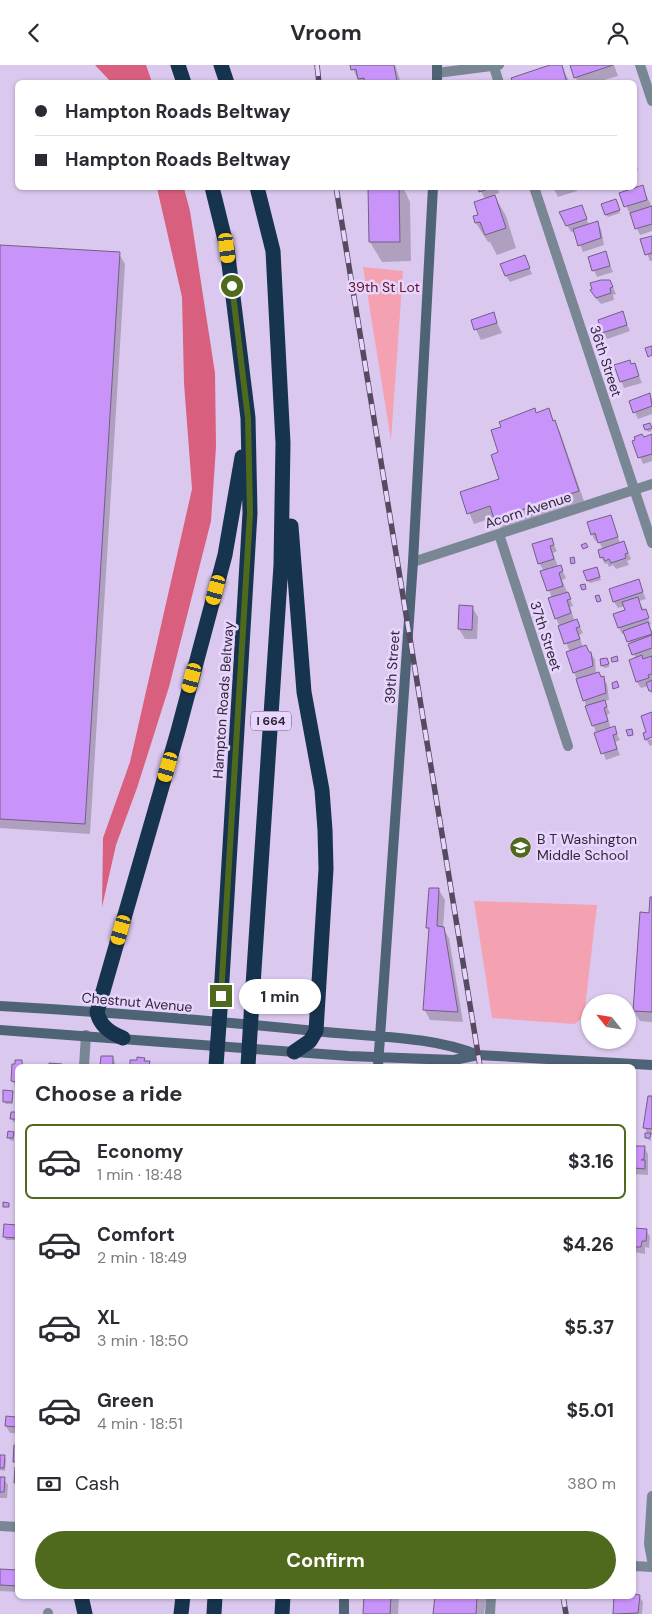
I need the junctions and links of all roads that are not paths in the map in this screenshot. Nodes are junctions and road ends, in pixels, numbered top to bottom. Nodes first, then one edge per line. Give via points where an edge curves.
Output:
1 (178, 65) edge
2 (221, 65) edge
3 (640, 65) edge
4 (497, 66) edge
5 (437, 74) edge
6 (183, 80) edge
7 (225, 80) edge
8 (499, 80) edge
9 (652, 101) edge
10 (213, 190) edge
11 (258, 190) edge
12 (433, 190) edge
13 (535, 190) edge
14 (248, 418) junction
15 (283, 443) junction
16 (652, 484) edge
17 (634, 490) junction
18 (499, 534) junction
19 (652, 543) edge
20 (412, 562) junction
21 (568, 746) dead end
22 (0, 1006) edge
23 (97, 1012) junction
24 (0, 1030) edge
25 (316, 1031) junction
26 (86, 1035) junction
27 (380, 1037) junction
28 (123, 1038) junction
29 (294, 1052) junction
30 (478, 1055) junction
31 (441, 1060) junction
32 (378, 1062) edge
33 (84, 1064) edge
34 (216, 1064) edge
35 (248, 1064) edge
36 (432, 1064) edge
37 (635, 1064) edge
38 (636, 1064) edge
39 (652, 1065) edge
40 (652, 1496) edge
41 (0, 1526) edge
42 (15, 1527) edge
43 (652, 1560) edge
44 (636, 1566) edge
45 (652, 1567) edge
46 (82, 1599) edge
47 (182, 1599) edge
48 (215, 1599) edge
49 (283, 1599) edge
50 (344, 1599) edge
51 (491, 1599) edge
52 (85, 1614) edge
53 (181, 1614) edge
54 (214, 1614) edge
55 (282, 1614) edge
56 (344, 1614) edge
57 (490, 1614) edge

1 - 6 highway
2 - 7 highway
3 - 9 street
4 - 5 street
4 - 8 street
10 - 14 highway, Hampton Roads Beltway / I 664 via 227,248
11 - 15 highway, I 664 via 273,251
12 - 20 main road, 39th Street
13 - 17 street, 36th Street
14 - 23 highway via 225,555
14 - 34 highway, Hampton Roads Beltway / I 664, bridge via 250,513
15 - 25 highway via 303,683 322,790 325,830 326,869
15 - 35 highway, I 664, bridge via 281,565
16 - 17 street, Acorn Avenue
17 - 18 street, Acorn Avenue
17 - 19 street, 36th Street
18 - 20 street, Acorn Avenue
18 - 21 street, 37th Street
20 - 27 main road, 39th Street
22 - 23 main road, Chestnut Avenue
23 - 25 main road, Chestnut Avenue
23 - 28 highway via 101,1024
24 - 26 main road, Chestnut Avenue
25 - 27 main road, Chestnut Avenue
25 - 29 highway via 310,1041
26 - 28 main road, Chestnut Avenue
26 - 33 street
27 - 30 main road, Chestnut Avenue via 455,1045
27 - 32 main road, 39th Street
28 - 29 main road, Chestnut Avenue
29 - 32 main road, Chestnut Avenue
30 - 31 main road, Chestnut Avenue
30 - 37 main road, Chestnut Avenue
31 - 32 main road, Chestnut Avenue
31 - 36 main road
38 - 39 main road, Chestnut Avenue
40 - 43 street via 649,1544
41 - 42 street
44 - 45 street
46 - 52 highway
47 - 53 highway
48 - 54 highway
49 - 55 highway
50 - 56 main road
51 - 57 street

